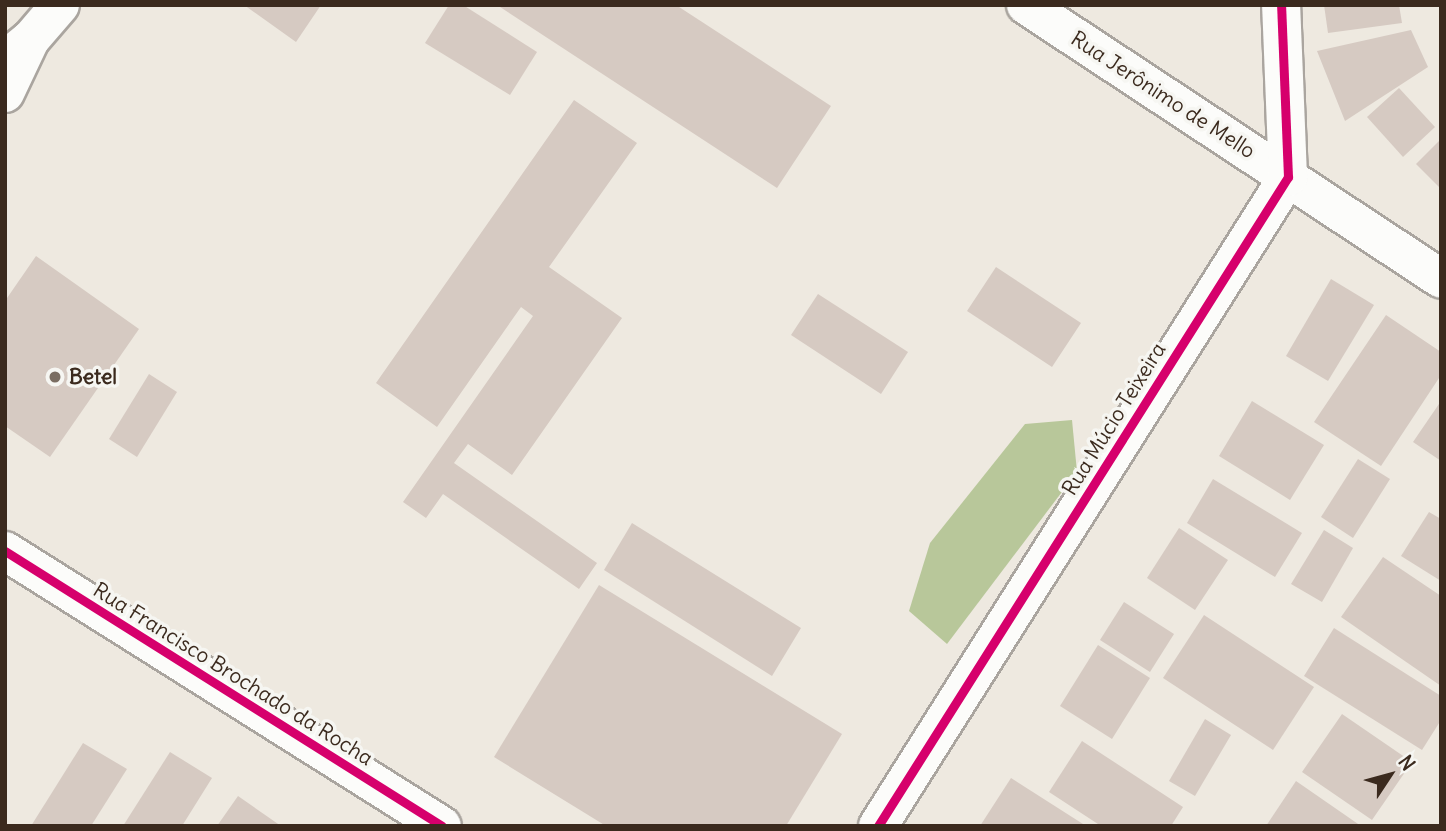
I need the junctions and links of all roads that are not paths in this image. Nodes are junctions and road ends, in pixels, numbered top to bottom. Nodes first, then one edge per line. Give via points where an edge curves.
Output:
1 (60, 5) edge
2 (1026, 5) edge
3 (1281, 5) edge
4 (18, 50) edge
5 (5, 93) edge
6 (1288, 177) junction
7 (1441, 279) edge
8 (5, 551) edge
9 (442, 826) edge
10 (878, 826) edge

1 - 4 street
2 - 6 street, Rua Jerônimo de Mello
3 - 6 street
4 - 5 street
6 - 7 street, Rua Jerônimo de Mello
6 - 10 street, Rua Múcio Teixeira
8 - 9 street, Rua Francisco Brochado da Rocha

